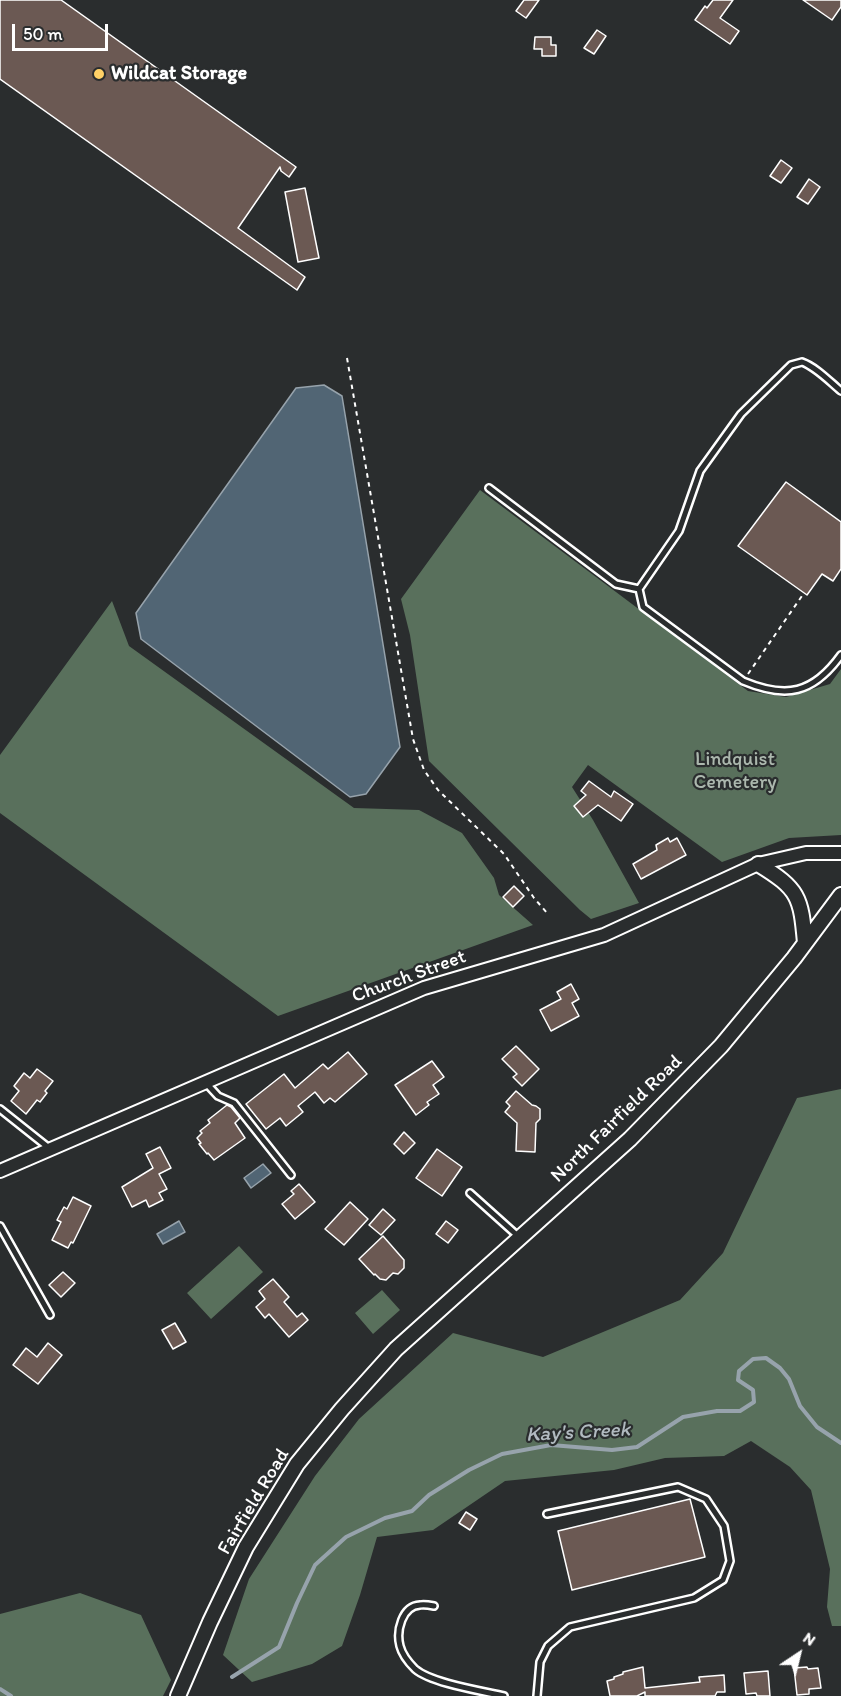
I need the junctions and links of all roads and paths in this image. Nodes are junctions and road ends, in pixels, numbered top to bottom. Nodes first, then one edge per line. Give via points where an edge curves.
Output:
1 (347, 358) dead end
2 (841, 390) edge
3 (489, 488) dead end
4 (639, 589) junction
5 (804, 593) dead end
6 (841, 655) edge
7 (743, 681) junction
8 (841, 853) edge
9 (758, 864) junction
10 (841, 895) edge
11 (548, 914) dead end
12 (805, 943) junction
13 (205, 1081) junction
14 (0, 1109) edge
15 (51, 1149) junction
16 (0, 1171) edge
17 (291, 1175) dead end
18 (470, 1193) dead end
19 (0, 1226) edge
20 (520, 1238) junction
21 (50, 1315) dead end
22 (396, 1349) joint
23 (547, 1514) dead end
24 (434, 1606) dead end
25 (178, 1696) edge
26 (504, 1696) edge
27 (537, 1696) edge

1 - 11 path via 411,727 424,770 438,790 504,854
2 - 4 lane via 813,366 802,362 792,365 741,414 700,471 679,531
3 - 4 lane via 616,584
4 - 7 lane via 643,607
5 - 7 path
6 - 7 lane via 814,683 794,691 762,689
8 - 9 street, Church Street via 806,853
9 - 12 main road via 785,882 796,896 802,908
9 - 13 street, Church Street via 604,935 424,988
10 - 12 main road, North Fairfield Road
12 - 20 main road, North Fairfield Road via 721,1046 630,1139
13 - 15 street, Church Street
13 - 17 lane via 218,1096 234,1103
14 - 15 lane
15 - 16 street, Church Street
18 - 20 lane
19 - 21 lane
20 - 22 main road, North Fairfield Road
22 - 25 main road, Fairfield Road via 297,1464 246,1547
23 - 27 lane via 678,1487 706,1499 724,1526 730,1561 723,1580 694,1598 570,1627 548,1646 540,1662
24 - 26 lane via 418,1604 402,1618 400,1646 406,1658 429,1677

